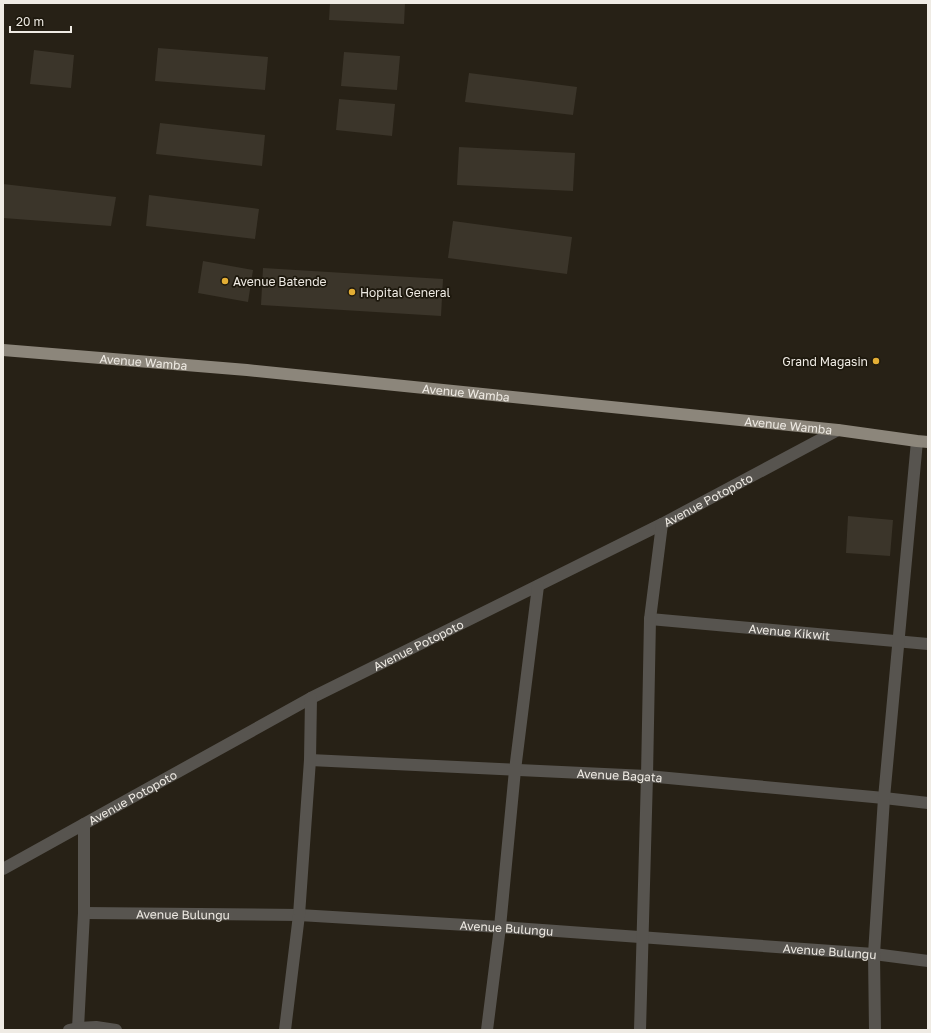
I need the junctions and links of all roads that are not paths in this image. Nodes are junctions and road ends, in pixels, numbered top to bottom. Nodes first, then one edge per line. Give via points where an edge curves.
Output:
1 (3, 350) edge
2 (838, 430) junction
3 (922, 441) edge
4 (662, 524) junction
5 (538, 586) junction
6 (650, 619) junction
7 (899, 642) junction
8 (928, 644) edge
9 (311, 698) junction
10 (310, 760) junction
11 (515, 770) junction
12 (648, 776) junction
13 (884, 798) junction
14 (928, 803) edge
15 (84, 824) junction
16 (3, 869) edge
17 (84, 913) junction
18 (299, 915) junction
19 (500, 927) junction
20 (643, 938) junction
21 (874, 954) junction
22 (928, 961) edge
23 (73, 1029) edge
24 (116, 1030) edge
25 (285, 1030) edge
26 (488, 1030) edge
27 (640, 1030) edge
28 (875, 1030) edge

1 - 2 main road, Avenue Wamba via 246,370
2 - 3 main road, Avenue Wamba
2 - 4 street, Avenue Potopoto
3 - 7 street
4 - 5 street, Avenue Potopoto
4 - 6 street
5 - 9 street, Avenue Potopoto
5 - 11 street
6 - 7 street, Avenue Kikwit
6 - 12 street
7 - 8 street, Avenue Kikwit
7 - 13 street
9 - 10 street
9 - 15 street, Avenue Potopoto
10 - 11 street, Avenue Bagata
10 - 18 street
11 - 12 street, Avenue Bagata
11 - 19 street
12 - 13 street, Avenue Bagata
12 - 20 street
13 - 14 street, Avenue Bagata
13 - 21 street
15 - 16 street, Avenue Potopoto
15 - 17 street
17 - 18 street, Avenue Bulungu
17 - 23 street
18 - 19 street, Avenue Bulungu
18 - 25 street
19 - 20 street, Avenue Bulungu
19 - 26 street
20 - 21 street, Avenue Bulungu
20 - 27 street
21 - 22 street, Avenue Bulungu
21 - 28 street
23 - 24 street via 96,1026

